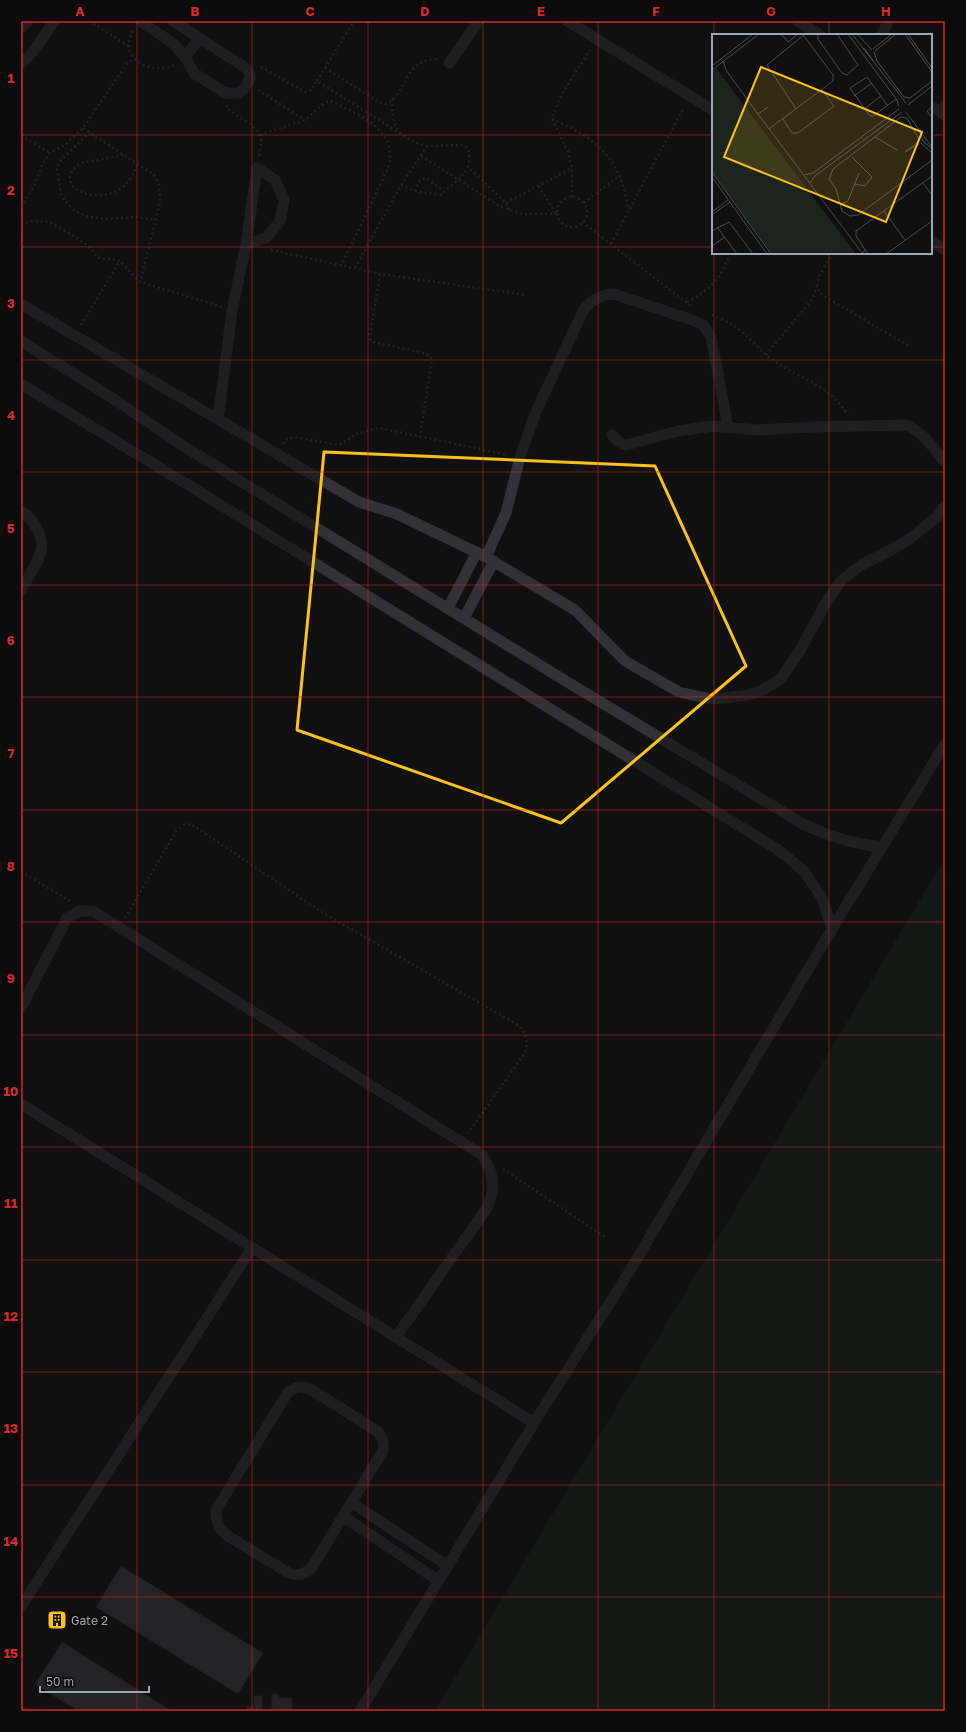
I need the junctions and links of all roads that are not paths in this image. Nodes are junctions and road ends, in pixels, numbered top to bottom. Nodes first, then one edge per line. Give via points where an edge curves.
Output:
1 (28, 21) edge
2 (55, 21) edge
3 (141, 21) edge
4 (173, 21) edge
5 (479, 21) edge
6 (567, 21) edge
7 (798, 21) edge
8 (890, 21) edge
9 (21, 28) edge
10 (818, 34) edge
11 (882, 34) edge
12 (200, 38) junction
13 (185, 57) junction
14 (452, 60) road end
15 (21, 64) edge
16 (712, 109) edge
17 (932, 242) edge
18 (246, 244) junction
19 (945, 250) edge
20 (21, 304) edge
21 (21, 341) edge
22 (21, 384) edge
23 (218, 419) junction
24 (728, 428) junction
25 (612, 435) dead end
26 (945, 462) edge
27 (945, 506) edge
28 (21, 511) edge
29 (486, 557) junction
30 (21, 590) edge
31 (448, 608) junction
32 (464, 618) junction
33 (945, 744) edge
34 (882, 847) junction
35 (832, 929) junction
36 (21, 1008) edge
37 (21, 1104) edge
38 (252, 1248) junction
39 (396, 1337) junction
40 (534, 1423) junction
41 (352, 1503) junction
42 (344, 1517) junction
43 (448, 1566) junction
44 (439, 1581) junction
45 (21, 1606) edge
46 (360, 1711) edge

1 - 9 street
2 - 15 street
3 - 13 street via 167,38
4 - 12 street
5 - 14 street
6 - 16 street
7 - 10 street
8 - 11 street
12 - 13 street
12 - 13 street via 249,72 250,79 245,88 238,93 225,93 195,74
17 - 19 street
18 - 18 street via 257,168 275,180 284,200 280,221 266,238
18 - 23 street via 232,311
20 - 23 street
21 - 31 street via 185,447
22 - 35 street via 780,851 805,872 822,898
23 - 29 street via 360,502 398,514
24 - 25 street via 695,428 626,445
24 - 26 street via 757,430 906,425 921,434
24 - 29 street via 711,337 703,325 614,294 596,297 583,311 535,414 520,457 506,513
27 - 29 street via 937,517 912,537 860,565 842,580 782,677 760,691 736,697 701,698 668,687 625,661 575,610
28 - 30 street via 34,522 42,545 40,556
29 - 31 street
29 - 32 street
31 - 32 street
32 - 34 street via 803,824 828,836 854,844
33 - 34 street
34 - 35 street
35 - 40 street via 629,1272
36 - 39 street via 68,918 79,911 93,911 482,1155 492,1177 491,1200 462,1246
37 - 38 street
38 - 39 street
38 - 45 street
39 - 40 street
40 - 43 street
41 - 42 street
41 - 42 street via 383,1451 382,1437 309,1388 292,1388 216,1510 216,1519 226,1535 289,1573 297,1575 306,1574 312,1567
41 - 43 street
42 - 44 street
43 - 44 street
44 - 46 street

